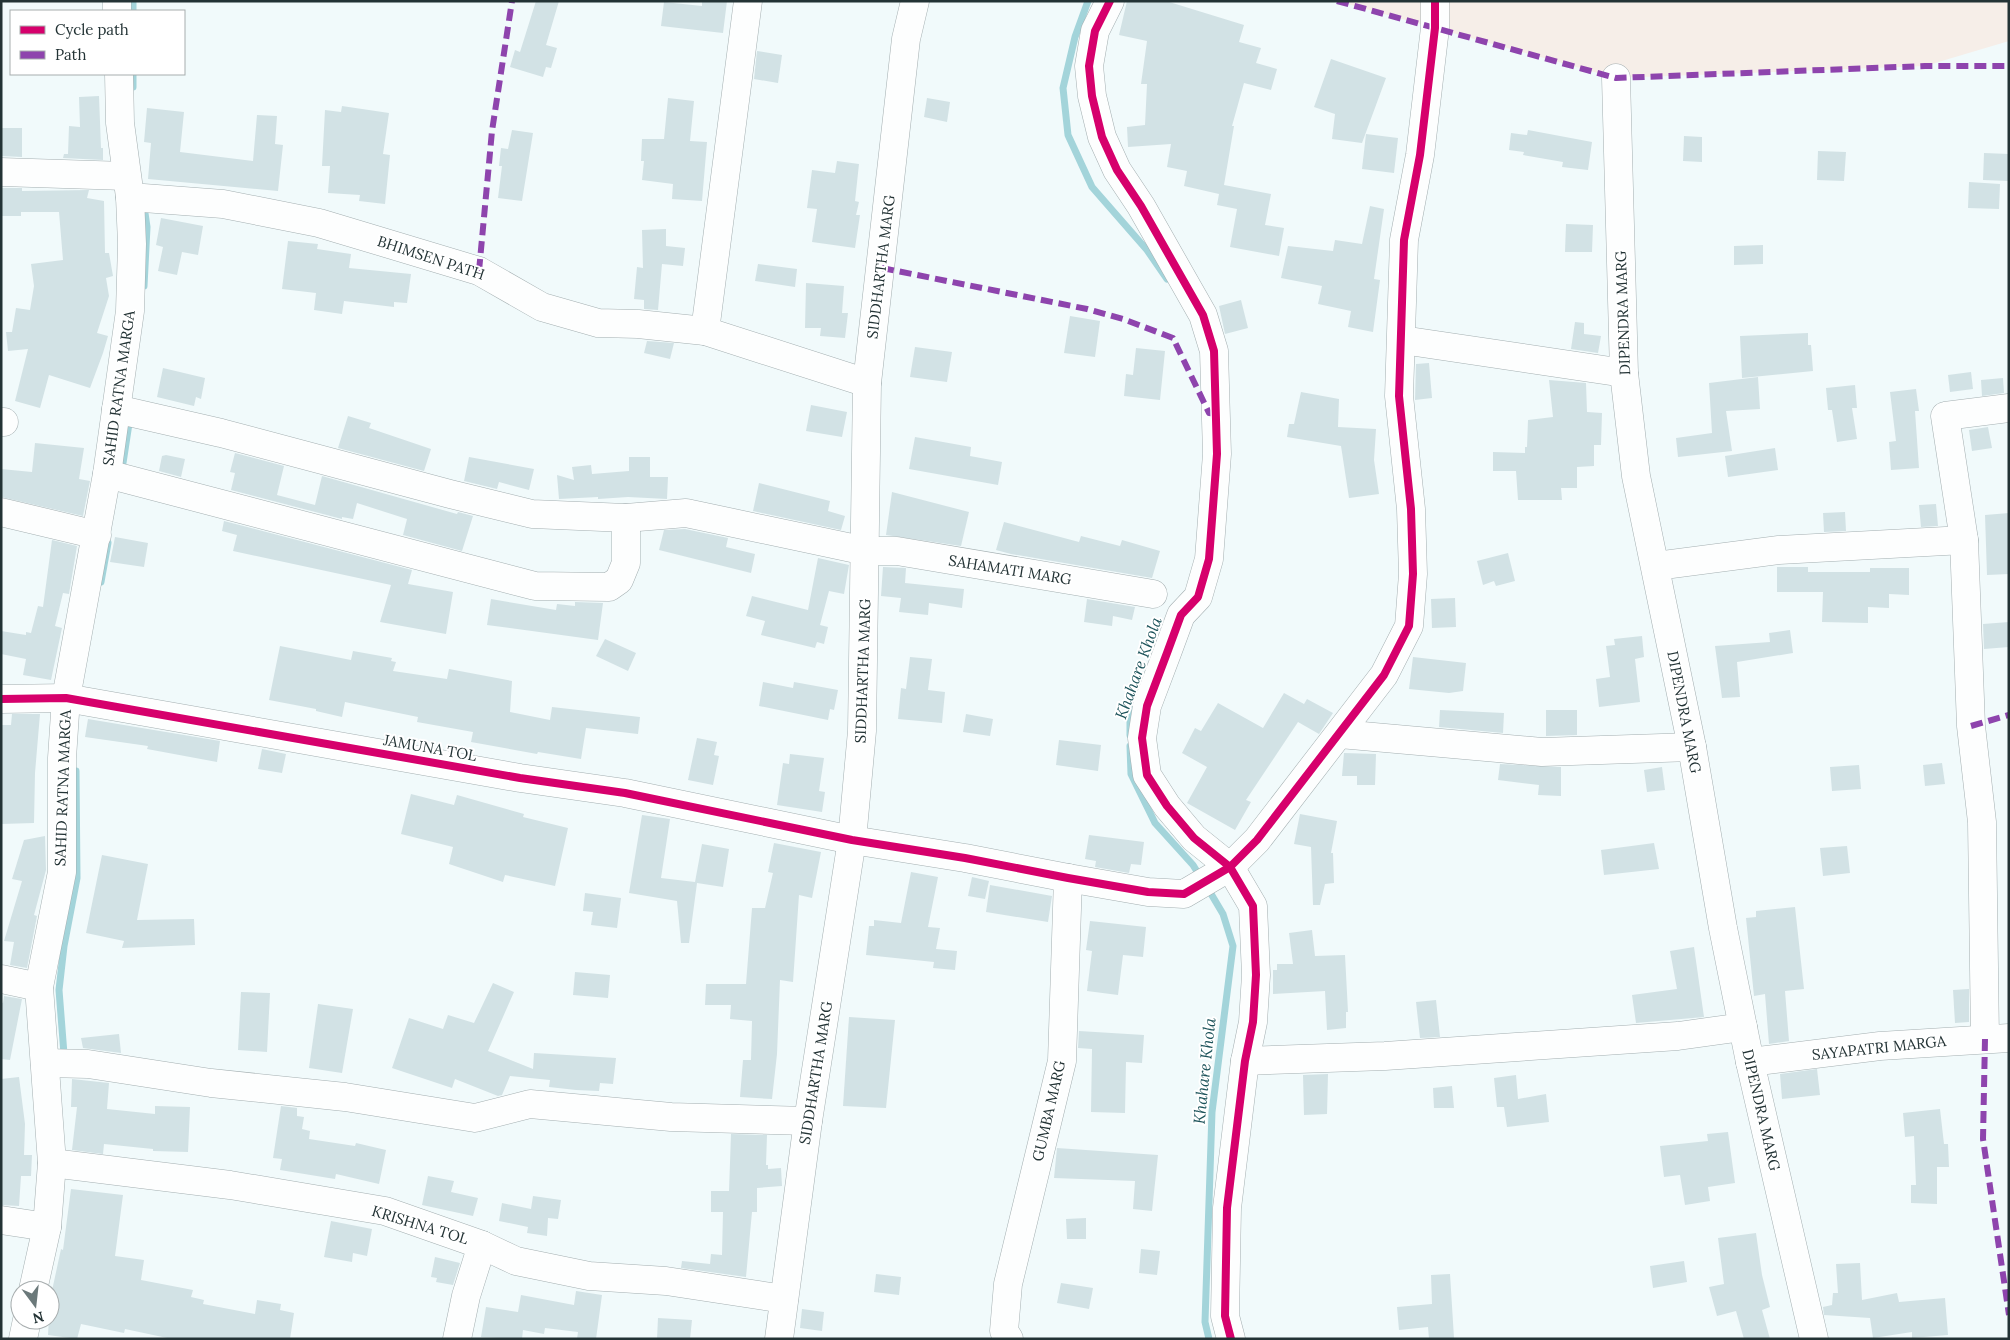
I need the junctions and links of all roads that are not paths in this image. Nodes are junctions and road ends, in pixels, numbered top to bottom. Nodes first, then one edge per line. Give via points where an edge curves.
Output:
1 (748, 1) edge
2 (915, 1) edge
3 (1110, 1) edge
4 (1435, 1) edge
5 (118, 75) edge
6 (1616, 78) dead end
7 (1, 172) edge
8 (128, 187) junction
9 (705, 331) junction
10 (1402, 340) junction
11 (1624, 373) junction
12 (867, 383) junction
13 (2009, 408) edge
14 (116, 409) junction
15 (107, 474) junction
16 (1, 512) edge
17 (626, 518) junction
18 (97, 535) junction
19 (1964, 540) junction
20 (866, 551) junction
21 (1656, 566) junction
22 (1153, 594) dead end
23 (66, 698) junction
24 (1, 699) edge
25 (1340, 734) junction
26 (1692, 748) junction
27 (852, 840) junction
28 (1224, 871) junction
29 (1068, 878) junction
30 (1, 978) edge
31 (39, 987) junction
32 (1743, 1027) junction
33 (1997, 1038) edge
34 (1246, 1062) junction
35 (1750, 1062) junction
36 (45, 1063) junction
37 (808, 1121) junction
38 (52, 1163) junction
39 (1, 1220) edge
40 (47, 1228) junction
41 (482, 1245) junction
42 (35, 1280) edge
43 (784, 1298) junction
44 (457, 1339) edge
45 (779, 1339) edge
46 (1009, 1339) edge
47 (1231, 1339) edge
48 (1814, 1339) edge

1 - 9 street
2 - 12 street, SIDDHARTHA MARG via 906,40
3 - 28 street via 1095,32 1089,66 1102,138 1117,170 1203,315 1214,351 1217,384 1217,464 1209,559 1198,597 1181,615 1147,706 1142,738 1147,775 1167,806
4 - 10 street via 1435,28 1420,155 1404,240
5 - 8 street, SAHID RATNA MARGA
6 - 11 street, DIPENDRA MARG
7 - 8 street, BHIMSEN PATH
8 - 9 street, BHIMSEN PATH via 320,223 478,271 542,307 598,323
8 - 14 street, SAHID RATNA MARGA via 132,244 130,311
9 - 12 street, BHIMSEN PATH
10 - 11 street
10 - 25 street via 1399,396 1411,508 1413,574 1409,626 1384,675
11 - 21 street, DIPENDRA MARG via 1636,476
12 - 20 street, SIDDHARTHA MARG
13 - 19 street via 1945,416
14 - 15 street, SAHID RATNA MARGA
14 - 17 street, SAHAMATI MARG via 532,514
15 - 17 street via 535,586 608,587 619,580 626,564
15 - 18 street, SAHID RATNA MARGA
16 - 18 street
17 - 20 street, SAHAMATI MARG via 686,513
18 - 23 street, SAHID RATNA MARGA
19 - 21 street via 1780,550
19 - 33 street via 1970,726 1982,822
20 - 22 street, SAHAMATI MARG via 898,551
20 - 27 street, SIDDHARTHA MARG via 862,731
21 - 26 street, DIPENDRA MARG
23 - 24 street, JAMUNA TOL
23 - 27 street, JAMUNA TOL via 520,778 625,793
23 - 31 street, SAHID RATNA MARGA via 62,758 62,872
25 - 26 street via 1542,752
25 - 28 street via 1256,840
26 - 32 street, DIPENDRA MARG
27 - 29 street, JAMUNA TOL
27 - 37 street, SIDDHARTHA MARG
28 - 29 street, JAMUNA TOL via 1184,894 1148,892
28 - 34 street via 1253,906 1256,975
29 - 46 street, GUMBA MARG via 1062,1061 1008,1284 1004,1331
30 - 31 street
31 - 36 street, SAHID RATNA MARGA
32 - 34 street via 1678,1036
32 - 35 street, DIPENDRA MARG
33 - 35 street, SAYAPATRI MARGA via 1880,1046
34 - 47 street via 1227,1208 1225,1316
35 - 48 street, DIPENDRA MARG
36 - 37 street via 88,1064 211,1083 345,1097 475,1118 530,1104 671,1117
36 - 38 street, SAHID RATNA MARGA
37 - 43 street, SIDDHARTHA MARG
38 - 40 street, SAHID RATNA MARGA
38 - 41 street, KRISHNA TOL via 230,1185 385,1211
39 - 40 street
40 - 42 street, SAHID RATNA MARGA
41 - 43 street, KRISHNA TOL via 516,1261 589,1276 666,1281
41 - 44 street
43 - 45 street, SIDDHARTHA MARG

